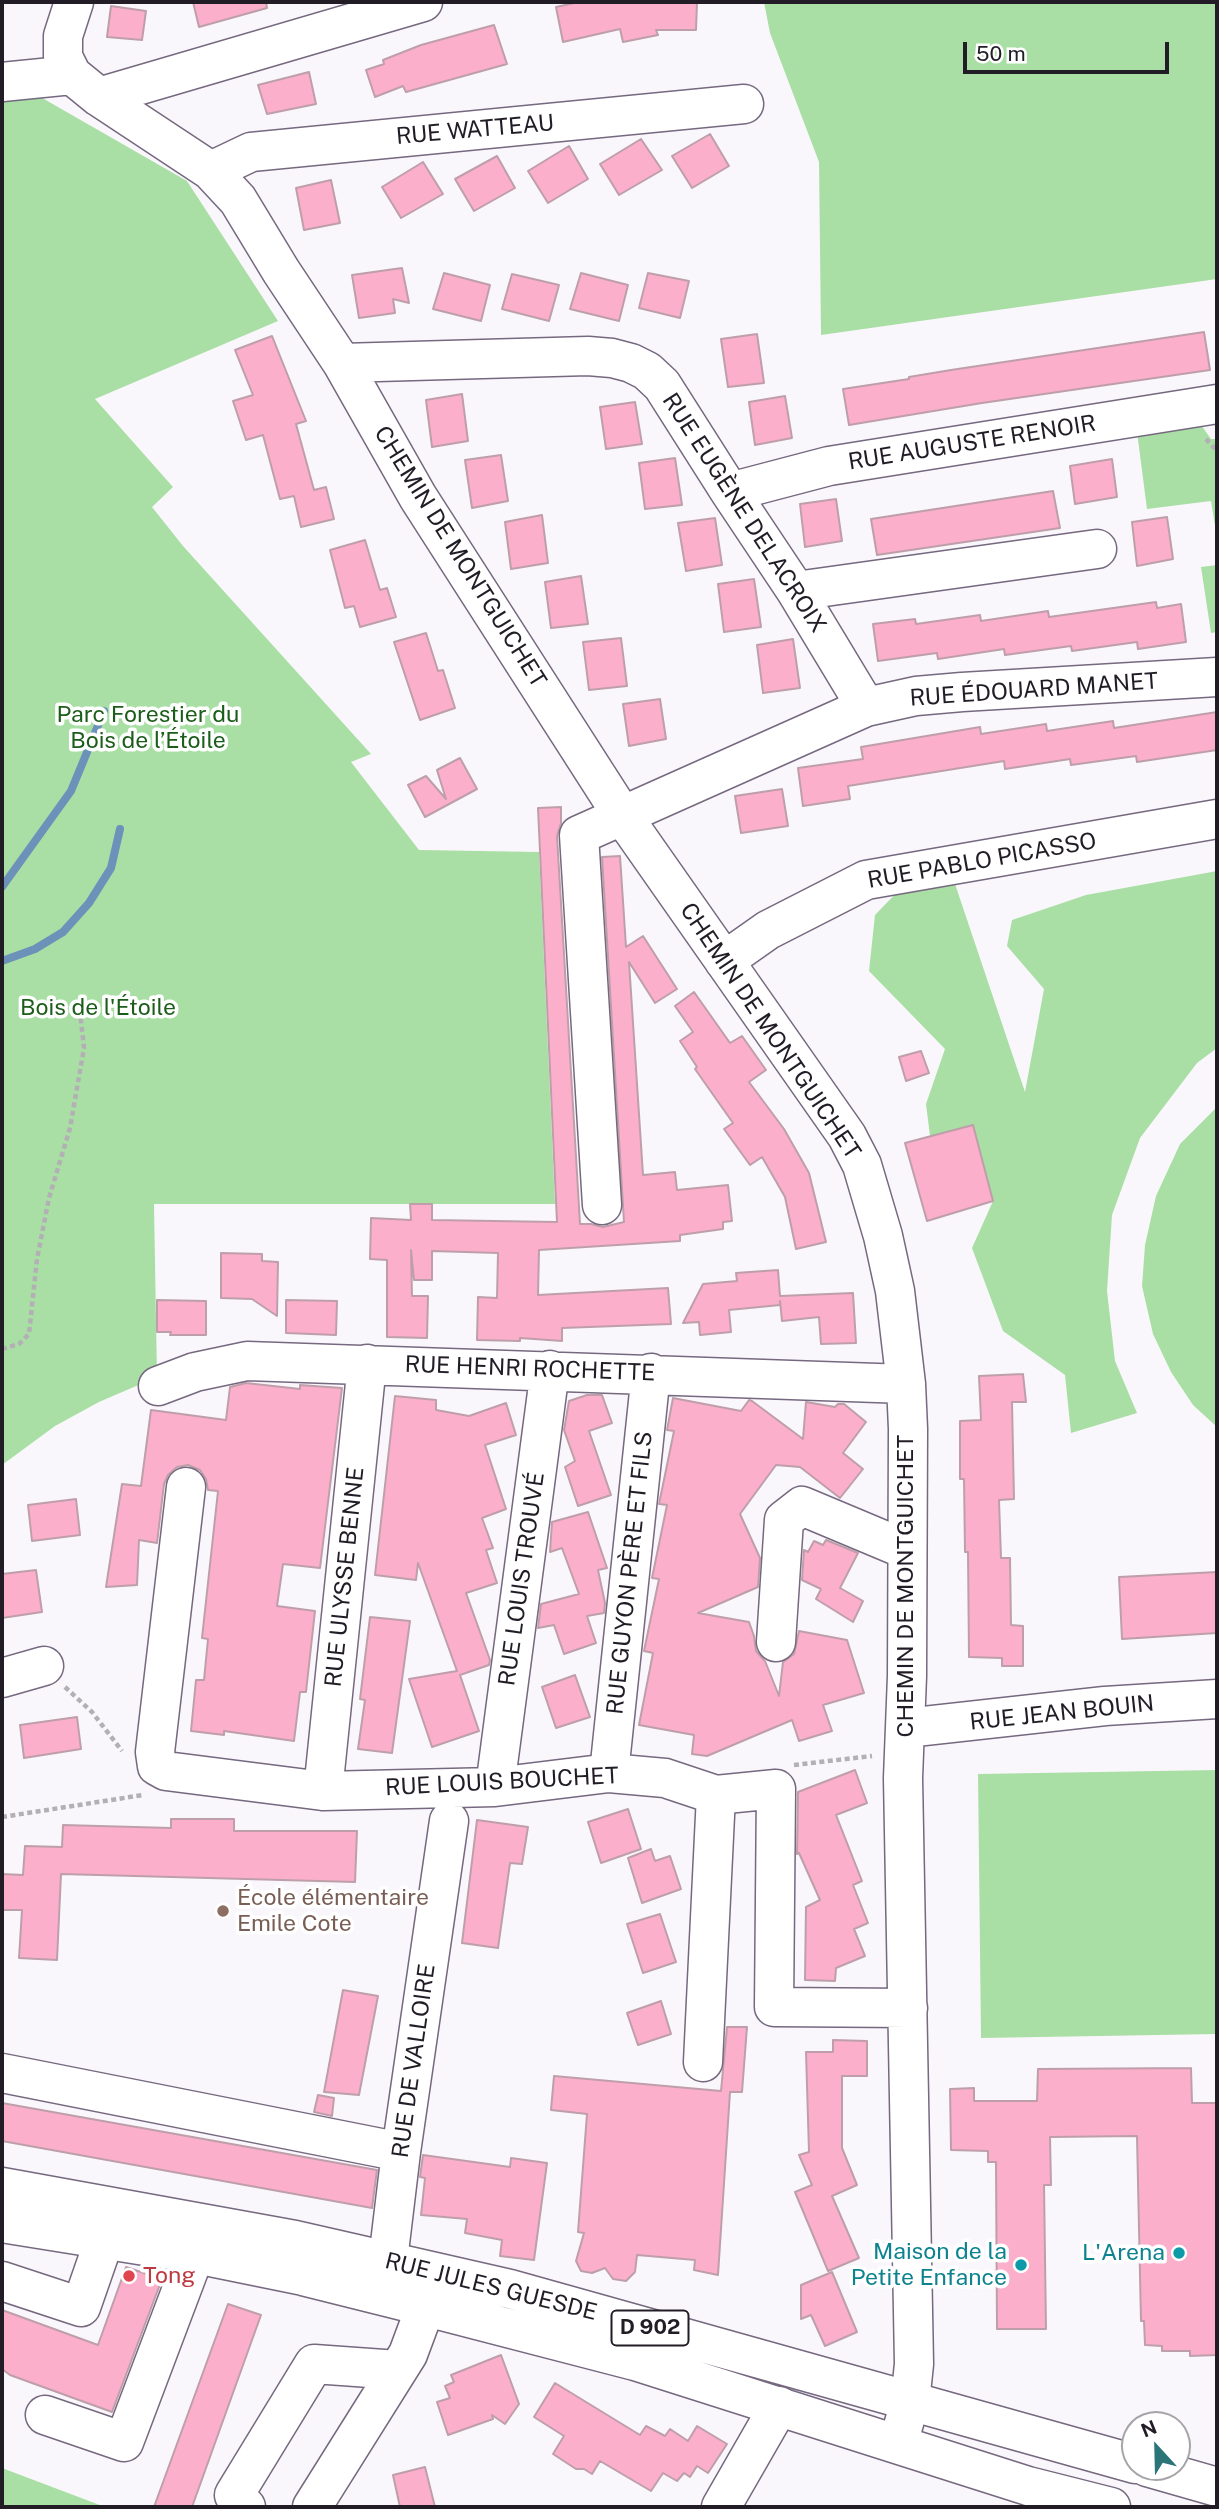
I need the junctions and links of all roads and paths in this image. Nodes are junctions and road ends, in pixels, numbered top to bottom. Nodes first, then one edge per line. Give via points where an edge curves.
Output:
1 (74, 2) edge
2 (423, 2) edge
3 (2, 82) edge
4 (85, 86) junction
5 (744, 104) dead end
6 (211, 171) junction
7 (342, 363) junction
8 (1217, 404) edge
9 (730, 492) junction
10 (1097, 549) dead end
11 (796, 591) junction
12 (1217, 677) edge
13 (866, 707) junction
14 (622, 815) junction
15 (1217, 819) edge
16 (724, 961) junction
17 (79, 1003) dead end
18 (602, 1205) dead end
19 (2, 1349) edge
20 (367, 1364) junction
21 (550, 1370) junction
22 (651, 1373) junction
23 (906, 1384) junction
24 (158, 1386) dead end
25 (186, 1487) dead end
26 (907, 1550) junction
27 (776, 1642) dead end
28 (44, 1667) joint
29 (2, 1678) edge
30 (1217, 1699) edge
31 (905, 1740) junction
32 (173, 1770) junction
33 (609, 1773) junction
34 (495, 1787) junction
35 (776, 1789) junction
36 (323, 1791) junction
37 (716, 1795) junction
38 (2, 1817) edge
39 (449, 1821) dead end
40 (908, 2008) junction
41 (704, 2062) dead end
42 (2, 2073) edge
43 (401, 2152) junction
44 (2, 2187) edge
45 (2, 2222) edge
46 (105, 2238) junction
47 (195, 2254) junction
48 (388, 2260) junction
49 (438, 2271) junction
50 (2, 2281) edge
51 (427, 2307) junction
52 (398, 2370) junction
53 (910, 2402) junction
54 (377, 2404) junction
55 (779, 2406) junction
56 (45, 2415) dead end
57 (898, 2444) junction
58 (1121, 2460) edge
59 (1191, 2480) edge
60 (1217, 2487) edge
61 (246, 2507) edge
62 (312, 2507) edge
63 (340, 2507) edge
64 (721, 2507) edge
65 (1111, 2507) edge

1 - 4 street via 63,36 63,57
2 - 4 street
3 - 4 street
4 - 6 street, CHEMIN DE MONTGUICHET
5 - 6 street, RUE WATTEAU via 251,152
6 - 7 street, CHEMIN DE MONTGUICHET via 239,200
7 - 9 street, RUE EUGÈNE DELACROIX via 588,356 631,363 662,385
7 - 14 street, CHEMIN DE MONTGUICHET via 418,497
8 - 9 street, RUE AUGUSTE RENOIR via 830,466
9 - 11 street, RUE EUGÈNE DELACROIX
10 - 11 street
11 - 13 street, RUE EUGÈNE DELACROIX
12 - 13 street, RUE ÉDOUARD MANET via 962,692
13 - 14 street, RUE ÉDOUARD MANET
14 - 16 street, CHEMIN DE MONTGUICHET
14 - 18 street, RUE ÉDOUARD MANET via 579,835
15 - 16 street, RUE PABLO PICASSO via 866,880 768,930
16 - 23 street, CHEMIN DE MONTGUICHET via 847,1136 862,1165 895,1291
17 - 19 path via 84,1048 70,1128 37,1259 29,1334 19,1344
20 - 21 street, RUE HENRI ROCHETTE
20 - 24 street, RUE HENRI ROCHETTE via 247,1361
20 - 36 street, RUE ULYSSE BENNE
21 - 22 street, RUE HENRI ROCHETTE
21 - 34 street, RUE LOUIS TROUVÉ
22 - 23 street, RUE HENRI ROCHETTE
22 - 33 street, RUE GUYON PÈRE ET FILS
23 - 26 street, CHEMIN DE MONTGUICHET
25 - 32 street via 156,1739
26 - 27 street via 802,1506 784,1520
26 - 31 street, CHEMIN DE MONTGUICHET
28 - 29 street
28 - 32 path via 141,1767
30 - 31 street, RUE JEAN BOUIN via 1105,1706
31 - 35 path via 795,1764
31 - 40 street, CHEMIN DE MONTGUICHET
32 - 36 street, RUE LOUIS BOUCHET
32 - 38 path via 163,1792
33 - 34 street, RUE LOUIS BOUCHET
33 - 37 street, RUE LOUIS BOUCHET via 665,1778
34 - 36 street, RUE LOUIS BOUCHET
35 - 37 street, RUE LOUIS BOUCHET
35 - 40 street via 774,2007
37 - 41 street
39 - 43 street, RUE DE VALLOIRE
40 - 53 street, CHEMIN DE MONTGUICHET via 914,2364
42 - 43 street
43 - 48 street, RUE DE VALLOIRE
44 - 48 street, RUE JULES GUESDE / D 902
45 - 46 street, RUE JULES GUESDE / D 902
46 - 47 street, RUE JULES GUESDE / D 902
46 - 50 street via 81,2308
47 - 51 street, RUE JULES GUESDE / D 902
47 - 56 street via 124,2442
48 - 49 street, RUE JULES GUESDE / D 902
49 - 51 street
49 - 53 street, RUE JULES GUESDE / D 902
51 - 52 street
51 - 55 street, RUE JULES GUESDE / D 902 via 635,2361
52 - 54 street
52 - 61 street via 314,2364 234,2495
53 - 57 street, CHEMIN DE MONTGUICHET
53 - 58 street, RUE JULES GUESDE / D 902
54 - 62 street
54 - 63 street via 376,2446
55 - 57 street, RUE JULES GUESDE / D 902
55 - 64 street
57 - 65 street, RUE JULES GUESDE / D 902
59 - 60 street

